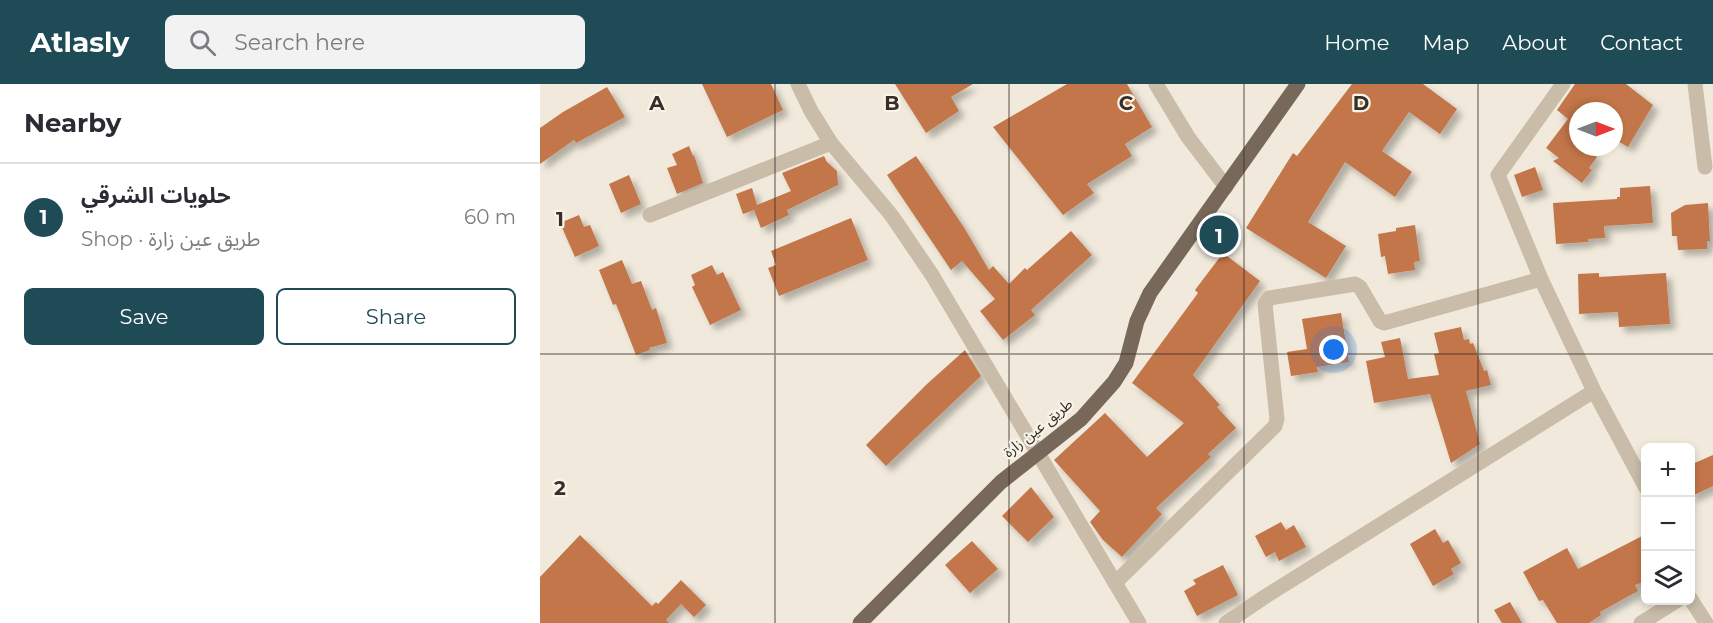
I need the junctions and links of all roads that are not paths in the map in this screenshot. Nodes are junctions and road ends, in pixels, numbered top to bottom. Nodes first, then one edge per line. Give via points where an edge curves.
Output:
1 (798, 84) edge
2 (1156, 84) edge
3 (1298, 84) edge
4 (1563, 84) edge
5 (1695, 84) edge
6 (831, 142) junction
7 (1705, 167) dead end
8 (1226, 187) junction
9 (650, 215) dead end
10 (1541, 279) junction
11 (1594, 392) junction
12 (1039, 452) junction
13 (1641, 479) edge
14 (1115, 583) junction
15 (1670, 605) edge
16 (1694, 605) edge
17 (860, 623) edge
18 (1139, 623) edge
19 (1226, 623) edge
20 (1641, 623) edge
21 (1706, 623) edge

1 - 6 street
2 - 8 street via 1183,130
3 - 8 main road, طريق عين زارة
4 - 10 street via 1498,175
5 - 7 street
6 - 9 street
6 - 12 street via 912,244
8 - 12 main road, طريق عين زارة via 1150,293 1121,373 1080,419
10 - 11 street
10 - 14 street via 1384,322 1355,284 1269,298 1265,304 1275,426
11 - 13 street
11 - 19 street
12 - 14 street
12 - 17 main road, طريق عين زارة via 1001,482
14 - 18 street
15 - 20 street
16 - 21 street

